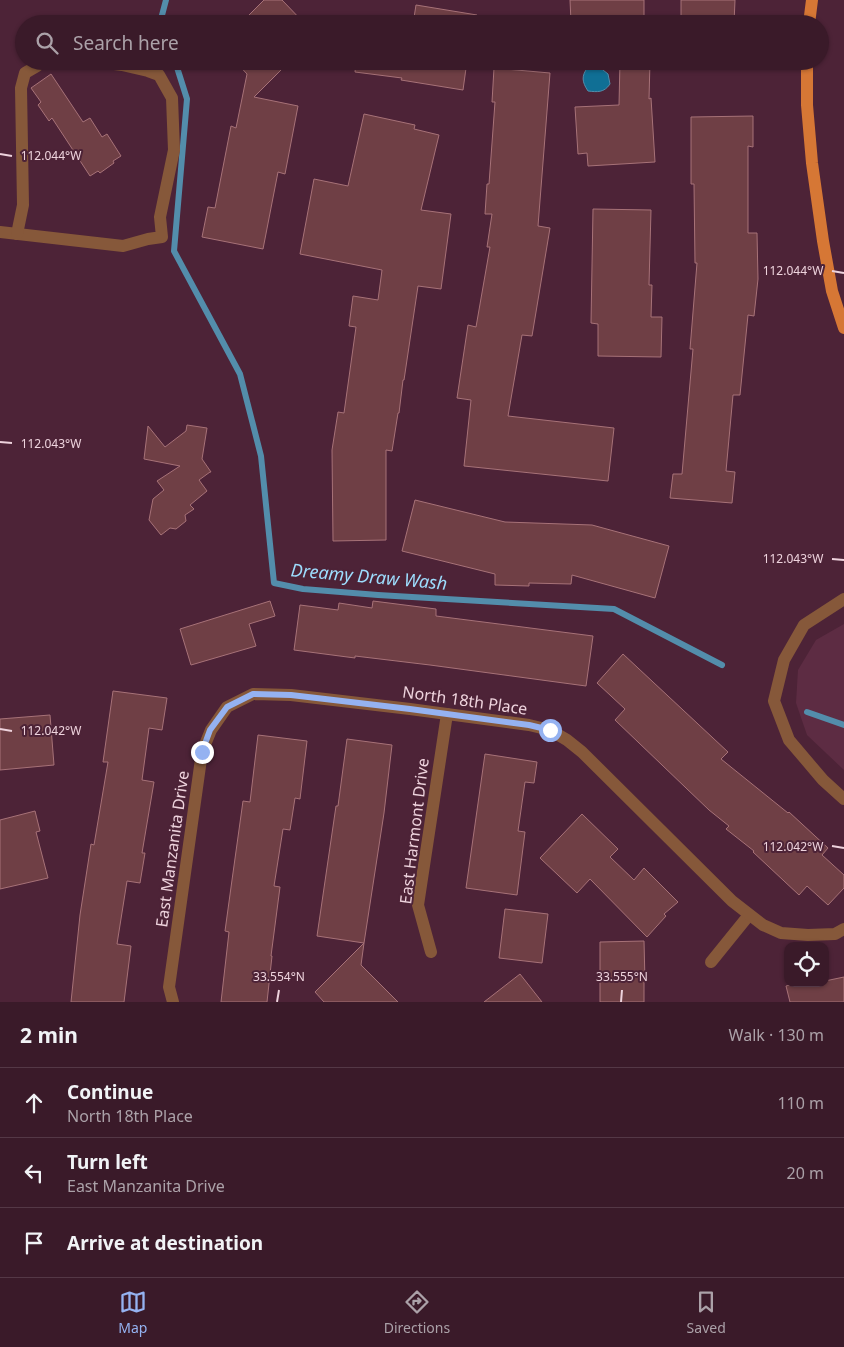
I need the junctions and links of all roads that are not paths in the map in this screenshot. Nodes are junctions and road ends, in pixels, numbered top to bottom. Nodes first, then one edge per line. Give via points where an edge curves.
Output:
1 (812, 0) edge
2 (810, 15) edge
3 (30, 70) edge
4 (144, 70) edge
5 (807, 70) edge
6 (0, 232) edge
7 (17, 234) junction
8 (844, 328) edge
9 (844, 600) edge
10 (227, 707) joint
11 (447, 714) junction
12 (844, 799) edge
13 (749, 915) junction
14 (844, 929) edge
15 (431, 952) dead end
16 (711, 962) dead end
17 (173, 1002) edge

1 - 2 main road
3 - 7 street via 25,73 21,88 23,205
4 - 7 street via 159,75 172,98 174,150 160,217 162,237 122,246
5 - 8 main road via 812,163 831,282
6 - 7 street
9 - 12 street via 804,625 784,660 774,701 788,740
10 - 11 street, North 18th Place via 253,694 291,695
10 - 17 street, East Manzanita Drive via 210,730 202,752 169,987
11 - 13 street, North 18th Place via 529,725 550,730 567,740
11 - 15 street, East Harmont Drive via 418,905
13 - 14 street, North 18th Place via 781,932 834,934
13 - 16 street

